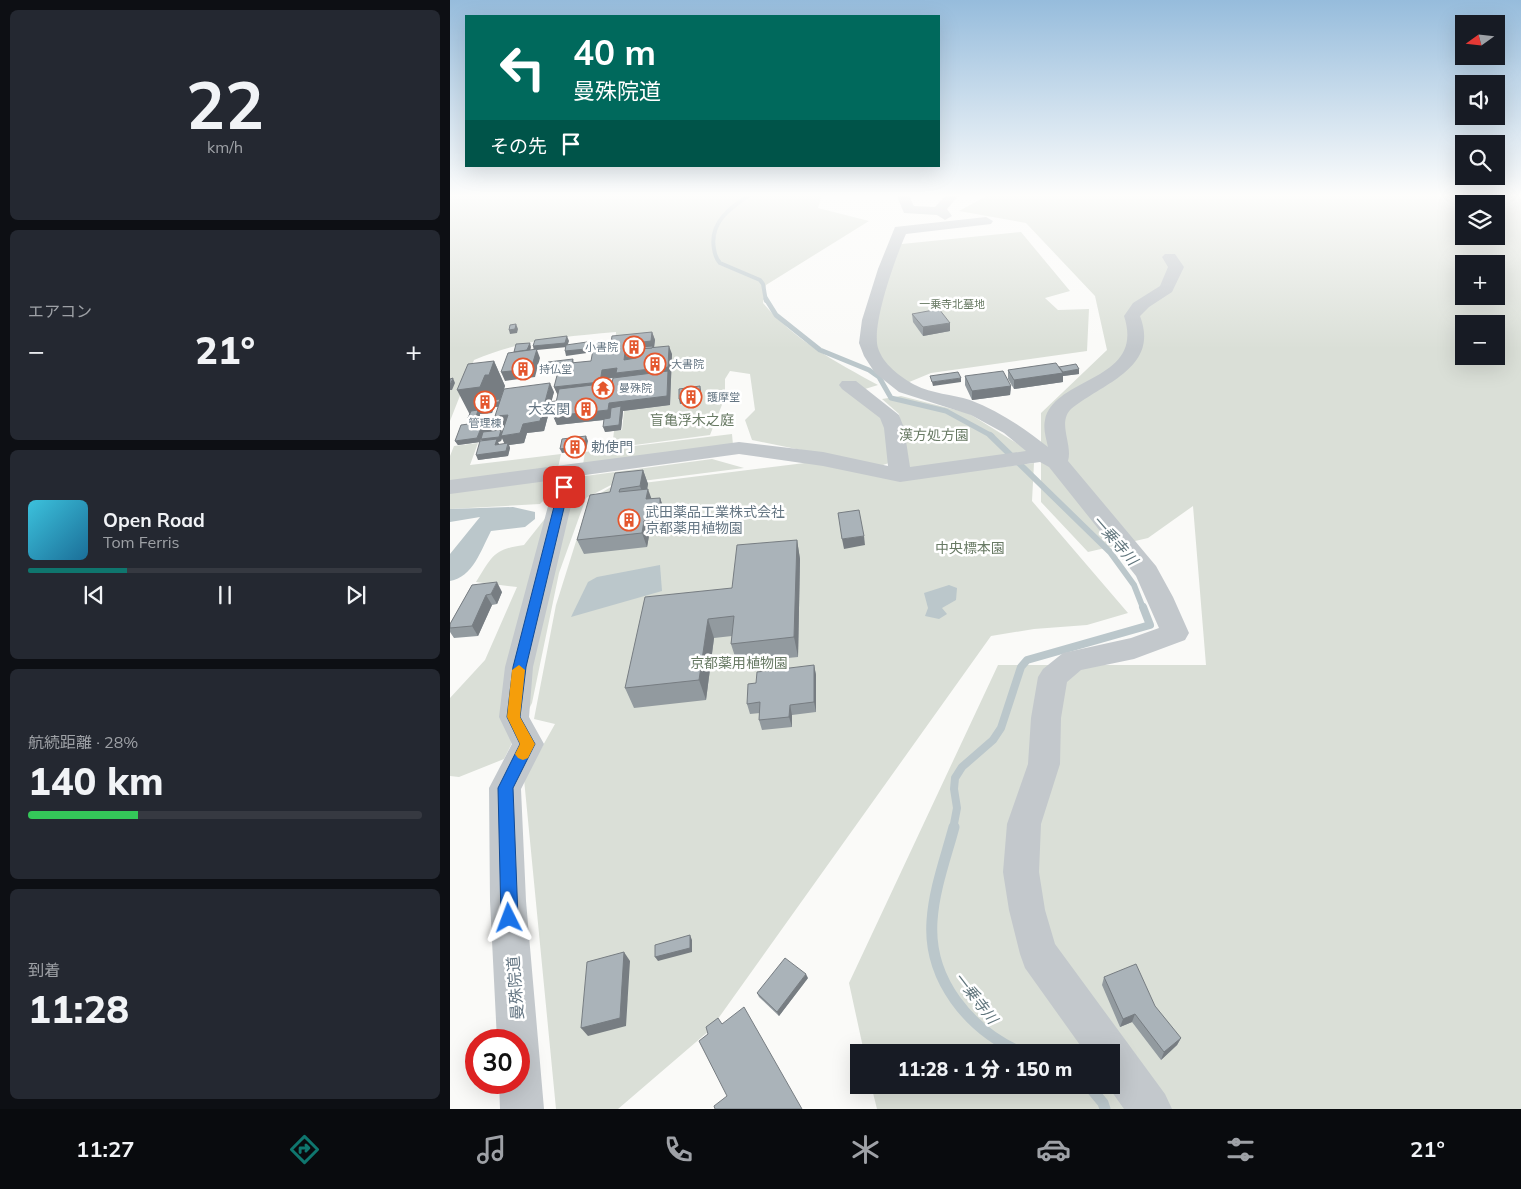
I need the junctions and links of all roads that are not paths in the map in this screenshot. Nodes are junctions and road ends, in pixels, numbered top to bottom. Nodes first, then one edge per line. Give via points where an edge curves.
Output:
1 (892, 246) edge
2 (1170, 257) dead end
3 (920, 393) junction
4 (1049, 459) junction
5 (568, 472) junction
6 (900, 475) junction
7 (450, 487) edge
8 (517, 1029) edge
9 (1103, 1044) edge
10 (1120, 1068) edge
11 (521, 1094) edge
12 (522, 1109) edge
13 (1150, 1109) edge

1 - 3 street via 868,343 873,358 902,385
2 - 4 street via 1176,267 1168,287 1135,309 1132,316 1137,333 1131,356 1064,404 1054,420 1060,454
3 - 4 street via 968,406 994,419
3 - 6 street via 860,390 889,415 894,428
4 - 6 street
4 - 9 street via 1147,572 1175,633 1134,648 1074,661 1053,677 1046,718 1044,764 1024,824 1021,872 1039,954
5 - 6 street via 739,448 823,459
5 - 7 street
5 - 8 street, 曼殊院道 via 519,667 514,717 528,744 506,788 508,901
10 - 13 street
11 - 12 street

